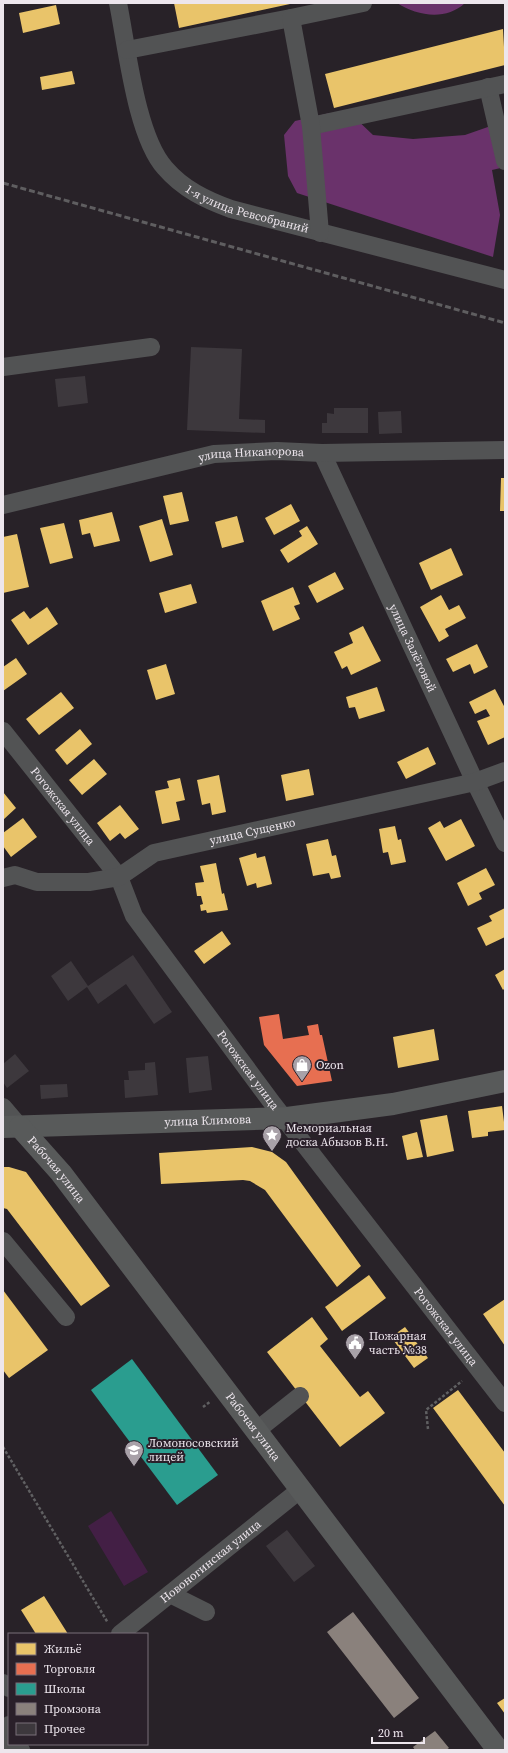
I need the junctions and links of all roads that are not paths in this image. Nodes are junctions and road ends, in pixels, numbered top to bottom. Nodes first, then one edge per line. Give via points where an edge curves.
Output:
1 (118, 3) edge
2 (363, 3) edge
3 (291, 18) junction
4 (127, 50) junction
5 (497, 85) edge
6 (312, 126) junction
7 (505, 161) edge
8 (320, 233) junction
9 (504, 276) edge
10 (151, 347) dead end
11 (3, 367) edge
12 (505, 450) edge
13 (322, 453) junction
14 (3, 505) edge
15 (3, 731) edge
16 (505, 771) edge
17 (475, 782) junction
18 (505, 843) edge
19 (119, 877) junction
20 (3, 878) edge
21 (505, 1081) edge
22 (3, 1107) edge
23 (286, 1118) junction
24 (12, 1127) edge
25 (3, 1241) edge
26 (66, 1317) dead end
27 (300, 1396) dead end
28 (505, 1403) edge
29 (256, 1431) junction
30 (301, 1489) junction
31 (170, 1594) junction
32 (206, 1612) dead end
33 (116, 1631) edge
34 (12, 1745) edge
35 (21, 1750) edge
36 (498, 1750) edge

1 - 4 street, 1-я улица Ревсобраний
2 - 3 street
3 - 4 street
3 - 6 street
4 - 8 street, 1-я улица Ревсобраний via 147,137 164,168 176,180 189,190 215,203
5 - 6 street
5 - 7 street
6 - 8 street
8 - 9 street, 1-я улица Ревсобраний
10 - 11 street
12 - 13 street, улица Никанорова
13 - 14 street, улица Никанорова via 277,451 214,454
13 - 17 street, улица Залётовой
15 - 19 street, Рогожская улица
16 - 17 street, улица Сущенко
17 - 18 street, улица Залётовой
17 - 19 street, улица Сущенко via 154,853
19 - 20 street, улица Сущенко via 89,882 37,882 15,875
19 - 23 street, Рогожская улица via 134,916
21 - 23 main road, улица Климова via 393,1104
22 - 24 street, Рабочая улица
23 - 24 main road, улица Климова
23 - 28 street, Рогожская улица
24 - 29 main road, Рабочая улица via 61,1173
25 - 26 street
27 - 29 street
29 - 30 main road, Рабочая улица
30 - 31 street, Новоногинская улица
30 - 36 main road, Рабочая улица
31 - 32 street
31 - 33 street, Новоногинская улица
34 - 35 street

